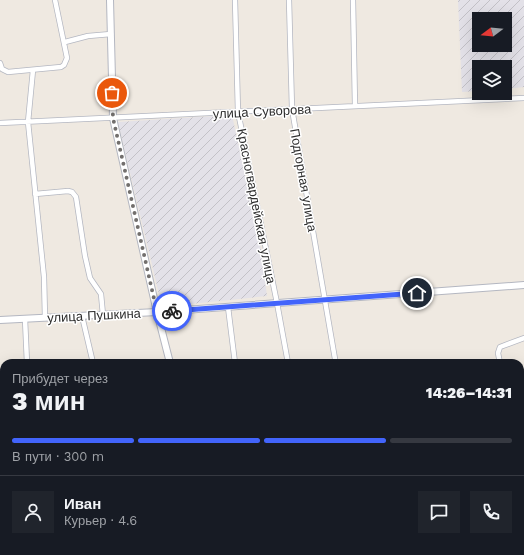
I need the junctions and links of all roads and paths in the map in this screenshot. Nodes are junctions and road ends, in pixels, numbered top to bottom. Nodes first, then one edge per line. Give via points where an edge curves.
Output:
1 (55, 0) edge
2 (110, 0) edge
3 (235, 0) edge
4 (289, 0) edge
5 (353, 0) edge
6 (111, 34) junction
7 (65, 42) junction
8 (0, 63) edge
9 (33, 70) junction
10 (524, 98) edge
11 (355, 106) junction
12 (292, 109) junction
13 (238, 112) junction
14 (113, 118) junction
15 (28, 122) junction
16 (0, 123) edge
17 (35, 194) junction
18 (524, 285) edge
19 (326, 300) junction
20 (277, 303) junction
21 (228, 307) junction
22 (157, 312) junction
23 (103, 315) junction
24 (82, 316) junction
25 (45, 318) junction
26 (25, 319) junction
27 (0, 320) edge
28 (524, 338) edge
29 (27, 359) edge
30 (92, 359) edge
31 (169, 359) edge
32 (234, 359) edge
33 (287, 359) edge
34 (335, 359) dead end
35 (499, 359) edge

1 - 7 street
2 - 6 street
3 - 13 street, Красногвардейская улица
4 - 12 street, Подгорная улица
5 - 11 street
6 - 7 street
6 - 14 street
7 - 9 street via 67,58 64,65
8 - 9 street via 2,69 8,72
9 - 15 street
10 - 11 street, улица Суворова
11 - 12 street, улица Суворова
12 - 13 street, улица Суворова
12 - 19 street, Подгорная улица
13 - 14 street, улица Суворова
13 - 20 street, Красногвардейская улица
14 - 15 street, улица Суворова
14 - 22 street
15 - 16 street, улица Суворова
15 - 17 street
17 - 23 street via 68,191 76,197 90,278 101,294
17 - 25 street via 44,277
18 - 19 street, улица Пушкина
19 - 20 street, улица Пушкина
19 - 34 street, Подгорная улица
20 - 21 street, улица Пушкина
20 - 33 street, Красногвардейская улица
21 - 22 street, улица Пушкина
21 - 32 street
22 - 23 street, улица Пушкина
22 - 31 street
23 - 24 street, улица Пушкина
24 - 25 street, улица Пушкина
24 - 30 street
25 - 26 street, улица Пушкина
26 - 27 street, улица Пушкина
26 - 29 street
28 - 35 street via 500,347

